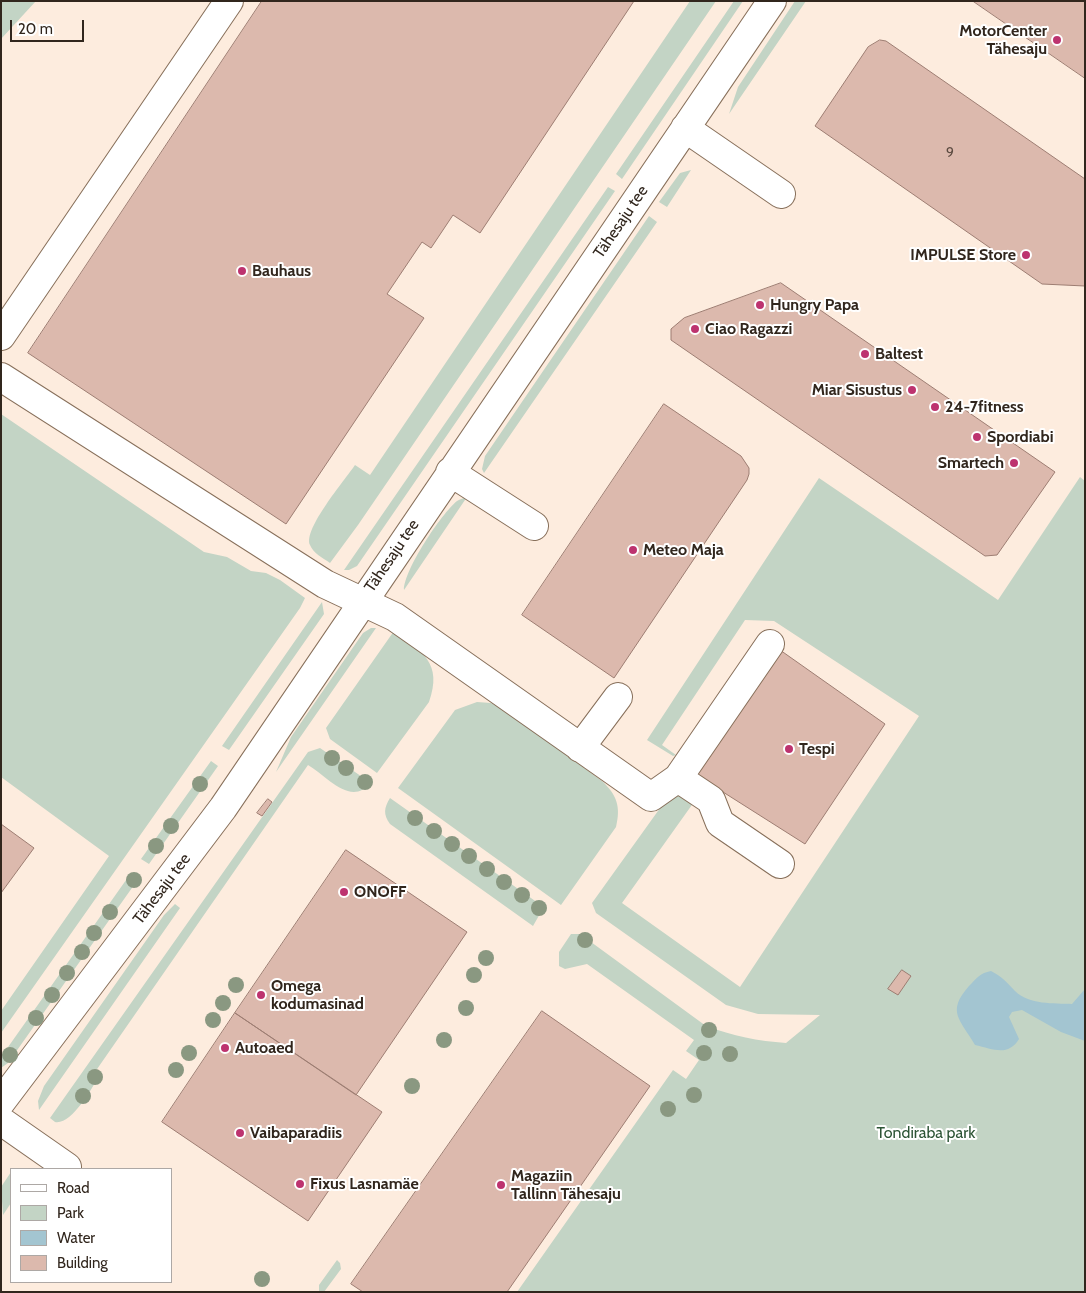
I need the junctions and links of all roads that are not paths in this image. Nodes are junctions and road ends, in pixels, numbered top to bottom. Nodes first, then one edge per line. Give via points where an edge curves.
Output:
1 (229, 1) edge
2 (772, 1) edge
3 (685, 128) junction
4 (781, 194) dead end
5 (1, 336) edge
6 (1, 377) edge
7 (450, 472) junction
8 (534, 526) dead end
9 (362, 601) junction
10 (770, 644) dead end
11 (618, 697) dead end
12 (580, 748) junction
13 (678, 778) junction
14 (780, 864) dead end
15 (1, 1102) edge
16 (1, 1121) edge
17 (67, 1166) dead end

1 - 5 street
2 - 3 street, Tähesaju tee
3 - 4 street
3 - 7 street, Tähesaju tee
6 - 9 street via 325,584
7 - 8 street
7 - 9 street, Tähesaju tee
9 - 12 street via 395,617
9 - 15 street, Tähesaju tee via 223,808
10 - 13 street
11 - 12 street
12 - 13 street via 651,798
13 - 14 street via 711,800 720,823
16 - 17 street

